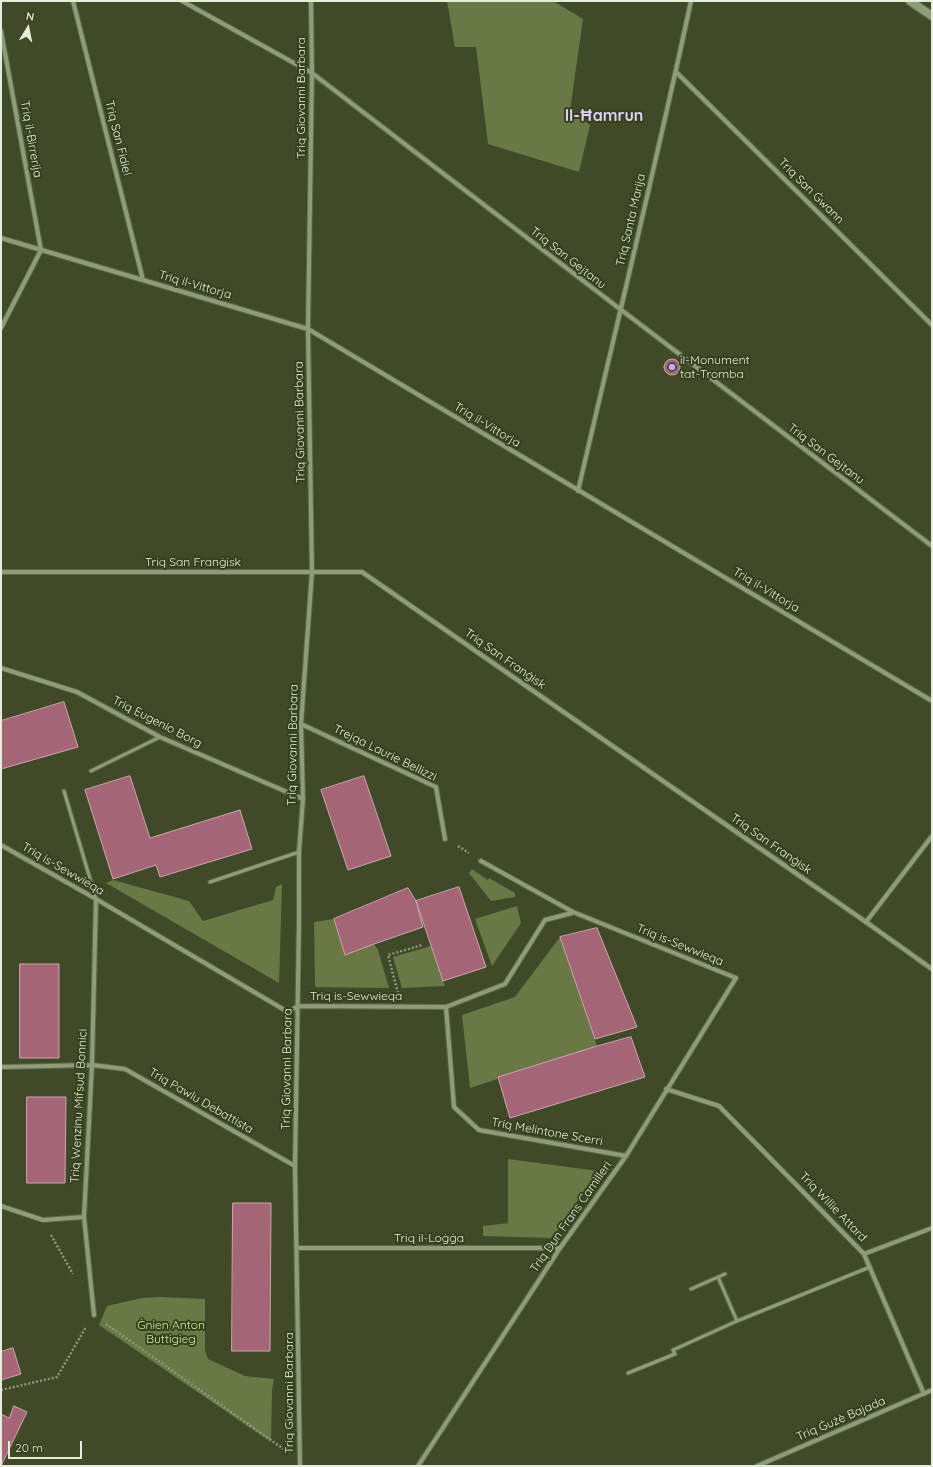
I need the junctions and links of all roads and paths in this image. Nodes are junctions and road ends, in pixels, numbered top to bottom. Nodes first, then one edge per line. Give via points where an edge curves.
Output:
1 (73, 1) edge
2 (182, 1) edge
3 (311, 1) edge
4 (691, 1) edge
5 (910, 1) edge
6 (932, 16) edge
7 (1, 31) edge
8 (676, 72) junction
9 (312, 73) junction
10 (1, 238) edge
11 (41, 250) junction
12 (143, 280) junction
13 (620, 310) junction
14 (932, 324) edge
15 (1, 328) edge
16 (308, 329) junction
17 (578, 491) junction
18 (932, 546) edge
19 (1, 572) edge
20 (312, 572) junction
21 (1, 668) edge
22 (932, 701) edge
23 (301, 724) junction
24 (160, 737) junction
25 (91, 771) dead end
26 (64, 791) dead end
27 (303, 799) junction
28 (932, 836) edge
29 (445, 839) joint
30 (1, 845) edge
31 (299, 852) junction
32 (481, 861) joint
33 (210, 882) dead end
34 (96, 899) junction
35 (573, 912) junction
36 (866, 922) junction
37 (422, 945) dead end
38 (932, 969) edge
39 (736, 978) joint
40 (298, 1006) junction
41 (402, 1006) junction
42 (446, 1007) junction
43 (92, 1065) junction
44 (1, 1067) edge
45 (666, 1089) junction
46 (626, 1156) junction
47 (295, 1166) junction
48 (1, 1206) edge
49 (84, 1217) junction
50 (43, 1220) junction
51 (932, 1228) edge
52 (297, 1248) junction
53 (560, 1248) junction
54 (864, 1254) junction
55 (870, 1267) junction
56 (725, 1274) dead end
57 (718, 1277) junction
58 (77, 1280) dead end
59 (690, 1289) dead end
60 (94, 1315) junction
61 (737, 1321) junction
62 (628, 1373) dead end
63 (1, 1390) edge
64 (932, 1390) edge
65 (924, 1394) junction
66 (299, 1461) junction
67 (300, 1466) edge
68 (418, 1466) edge
69 (757, 1466) edge

1 - 12 street, Triq San Fidiel
2 - 9 street, Triq San Gejtanu
3 - 9 street, Triq Giovanni Barbara
4 - 8 street, Triq Santa Marija
5 - 6 main road
7 - 11 street, Triq il-Birrerija
8 - 13 street, Triq Santa Marija
8 - 14 street, Triq San Ġwann
9 - 13 street, Triq San Gejtanu
9 - 16 street, Triq Giovanni Barbara
10 - 11 street, Triq il-Vittorja
11 - 12 street, Triq il-Vittorja
11 - 15 street
12 - 16 street, Triq il-Vittorja
13 - 17 street, Triq Santa Marija
13 - 18 street, Triq San Gejtanu
16 - 17 street, Triq il-Vittorja
16 - 20 street, Triq Giovanni Barbara
17 - 22 street, Triq il-Vittorja
19 - 20 street, Triq San Franġisk
20 - 23 street, Triq Giovanni Barbara
20 - 36 street, Triq San Franġisk via 362,572
21 - 24 street, Triq Eugenio Borg via 77,692
23 - 27 street, Triq Giovanni Barbara
23 - 29 street, Trejqa Laurie Bellizzi via 436,787
24 - 25 lane
24 - 27 street, Triq Eugenio Borg
26 - 34 lane
27 - 31 street, Triq Giovanni Barbara
28 - 36 street
29 - 32 path
30 - 34 street, Triq is-Sewwieqa
31 - 33 lane
31 - 40 street, Triq Giovanni Barbara
32 - 35 street, Triq is-Sewwieqa
34 - 40 street, Triq is-Sewwieqa via 288,1012
34 - 43 street, Triq Wenzinu Mifsud Bonnici
35 - 39 street, Triq is-Sewwieqa
35 - 42 street, Triq is-Sewwieqa via 545,920 505,984
36 - 38 street, Triq San Franġisk
37 - 41 path via 388,955
39 - 45 street, Triq Dun Frans Camilleri
40 - 41 street, Triq is-Sewwieqa
40 - 47 street, Triq Giovanni Barbara
41 - 42 street, Triq is-Sewwieqa
42 - 46 street, Triq Melintone Scerri via 454,1107 479,1130
43 - 44 street, Triq Pawlu Debattista
43 - 47 street, Triq Pawlu Debattista via 125,1069
43 - 49 street, Triq Wenzinu Mifsud Bonnici
45 - 46 street, Triq Dun Frans Camilleri
45 - 54 street, Triq Willie Attard via 719,1106
46 - 53 street, Triq Dun Frans Camilleri
47 - 52 street, Triq Giovanni Barbara
48 - 50 street
49 - 50 street
49 - 60 street, Triq Wenzinu Mifsud Bonnici
50 - 58 path
51 - 54 street
52 - 53 street, Triq il-Loġġa
52 - 66 street, Triq Giovanni Barbara
53 - 68 street, Triq Dun Frans Camilleri
54 - 55 street, Triq Willie Attard
55 - 61 lane
55 - 65 street, Triq Willie Attard
56 - 57 lane
57 - 59 lane
57 - 61 lane
60 - 63 path via 56,1377
60 - 66 path
61 - 62 lane via 673,1350 675,1354
64 - 65 street, Triq Ġużè Bajada
65 - 69 street, Triq Ġużè Bajada
66 - 67 street, Triq Giovanni Barbara

